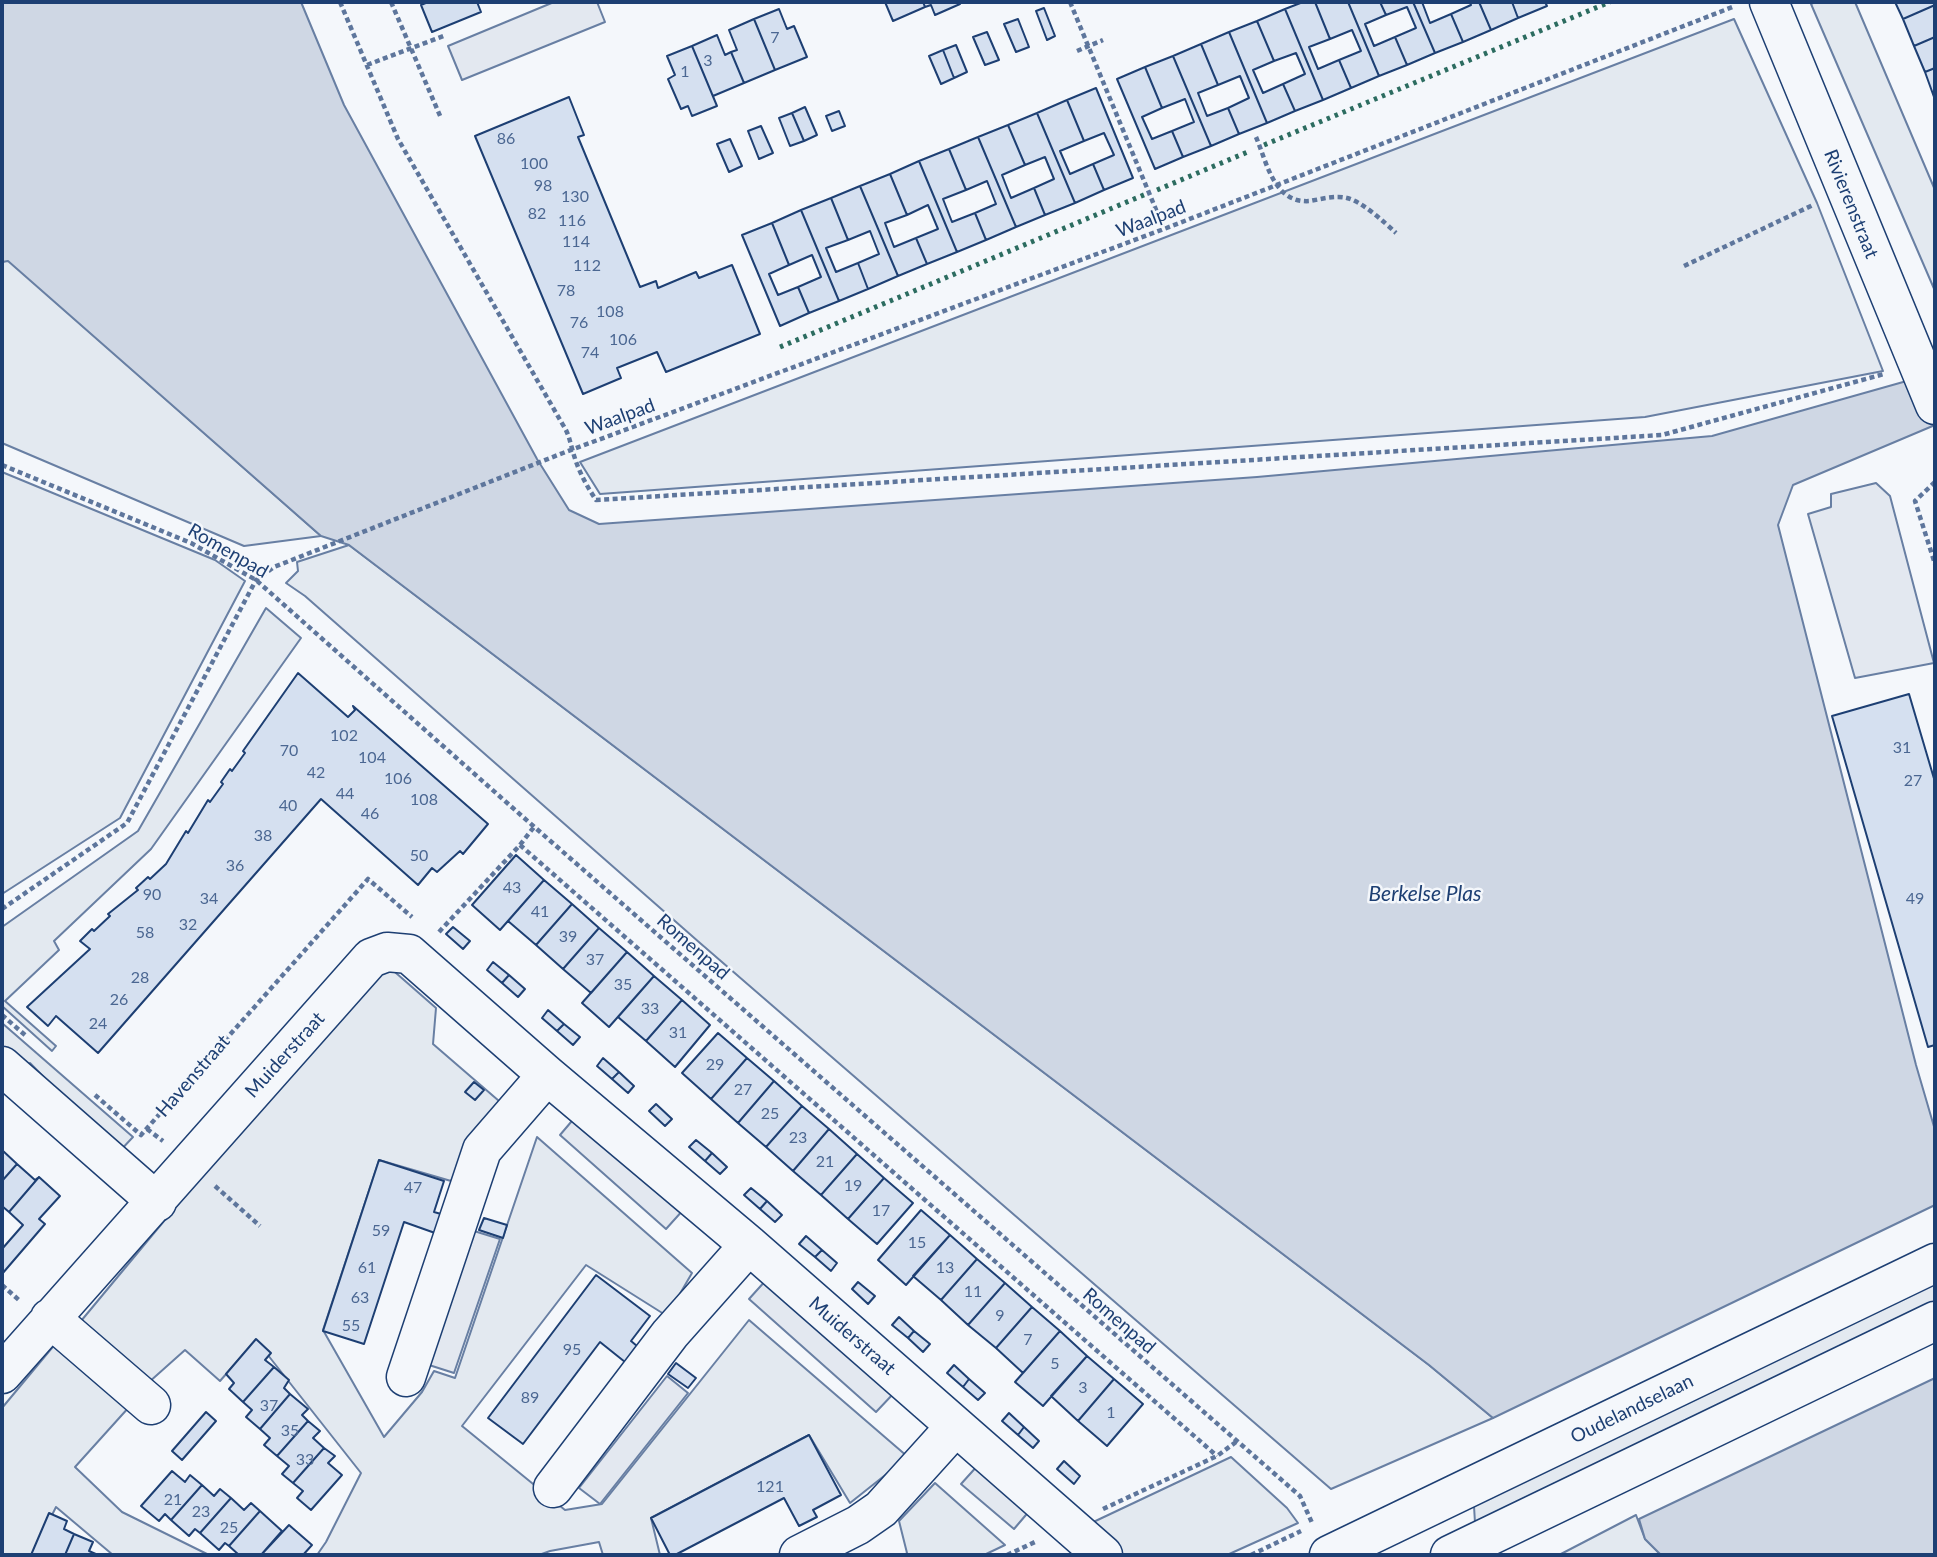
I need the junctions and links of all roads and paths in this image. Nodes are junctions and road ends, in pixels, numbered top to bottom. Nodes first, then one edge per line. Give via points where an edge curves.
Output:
1 (340, 2) edge
2 (391, 2) edge
3 (1070, 2) edge
4 (1746, 2) edge
5 (1769, 2) edge
6 (446, 35) dead end
7 (1103, 40) dead end
8 (1090, 46) junction
9 (410, 49) junction
10 (1077, 51) dead end
11 (367, 65) junction
12 (441, 118) dead end
13 (1256, 137) dead end
14 (1276, 185) junction
15 (1817, 204) dead end
16 (1164, 229) junction
17 (1396, 233) dead end
18 (1684, 266) dead end
19 (1915, 385) edge
20 (572, 450) junction
21 (2, 465) edge
22 (1935, 482) edge
23 (1935, 564) edge
24 (256, 580) junction
25 (534, 827) junction
26 (520, 845) junction
27 (368, 879) dead end
28 (2, 909) edge
29 (415, 959) junction
30 (2, 1015) edge
31 (32, 1041) dead end
32 (2, 1066) edge
33 (547, 1075) junction
34 (92, 1092) dead end
35 (157, 1202) junction
36 (749, 1245) junction
37 (1935, 1263) edge
38 (50, 1318) junction
39 (1935, 1321) edge
40 (2, 1374) edge
41 (406, 1377) dead end
42 (151, 1405) dead end
43 (955, 1427) junction
44 (1236, 1442) junction
45 (1217, 1456) junction
46 (553, 1488) dead end
47 (1422, 1510) junction
48 (1070, 1525) junction
49 (1321, 1540) edge
50 (799, 1555) edge
51 (1007, 1555) edge
52 (1103, 1555) edge
53 (1251, 1555) edge
54 (1449, 1555) edge

1 - 11 path
2 - 9 path
3 - 8 path
4 - 14 path, Waalpad
5 - 19 street, Rivierenstraat
6 - 9 path
7 - 8 path
8 - 10 path
8 - 16 path
9 - 11 path
9 - 12 path
11 - 20 path via 398,139 570,437
13 - 14 path
14 - 16 path, Waalpad
14 - 17 path via 1286,197 1304,201 1348,198
15 - 18 path
16 - 20 path, Waalpad
19 - 20 path via 1662,435 596,500
20 - 24 path, Waalpad via 274,566
21 - 24 path, Romenpad via 191,542
22 - 23 path via 1915,501
24 - 25 path, Romenpad
24 - 28 path via 127,823
25 - 26 path
25 - 44 path, Romenpad
26 - 29 path
26 - 45 path
27 - 34 path, Havenstraat via 141,1135
29 - 33 street, Muiderstraat
29 - 35 street, Muiderstraat via 387,952 372,958
30 - 31 path
32 - 35 street
33 - 36 street, Muiderstraat
33 - 41 street via 482,1150
35 - 38 street, Muiderstraat
36 - 43 street, Muiderstraat
36 - 46 street via 670,1334
37 - 47 street, Oudelandselaan
38 - 40 street, Muiderstraat
38 - 42 street
39 - 54 street
43 - 48 street, Muiderstraat
43 - 50 street via 881,1509
44 - 45 path
44 - 49 path, Romenpad via 1300,1496
45 - 48 path
47 - 49 street, Oudelandselaan
47 - 54 street
48 - 51 path
48 - 52 street, Muiderstraat
49 - 53 path

